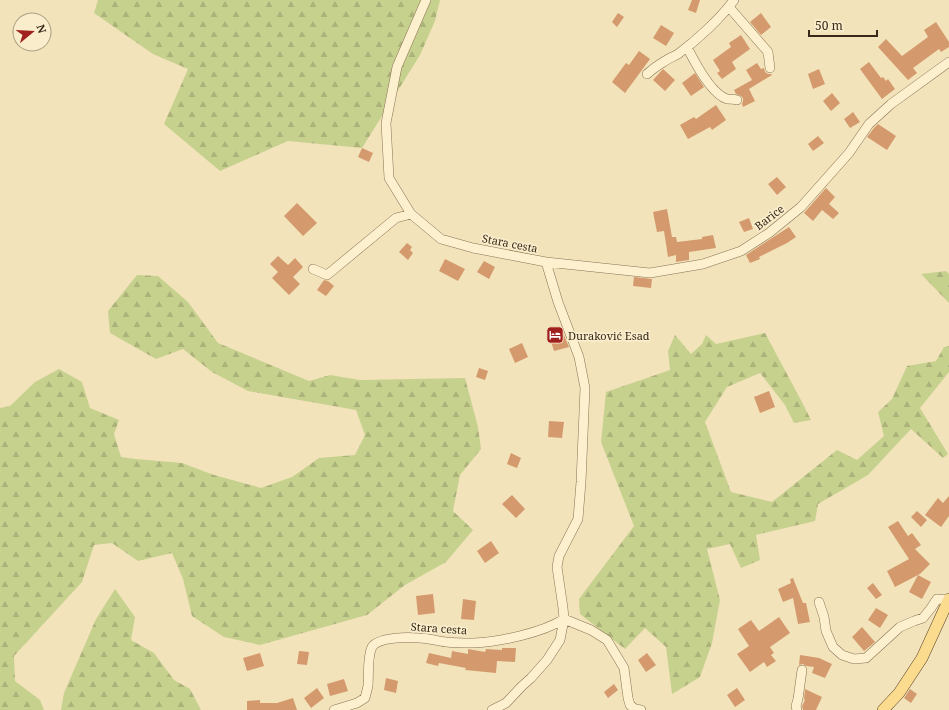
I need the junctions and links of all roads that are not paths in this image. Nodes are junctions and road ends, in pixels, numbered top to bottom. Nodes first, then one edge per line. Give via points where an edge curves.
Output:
1 (426, 0) edge
2 (731, 3) edge
3 (687, 47) junction
4 (949, 62) edge
5 (770, 68) dead end
6 (647, 74) dead end
7 (736, 100) dead end
8 (411, 214) junction
9 (546, 262) junction
10 (313, 269) dead end
11 (949, 599) edge
12 (819, 602) dead end
13 (564, 619) junction
14 (802, 670) dead end
15 (334, 710) edge
16 (492, 710) edge
17 (640, 710) edge
18 (797, 710) edge
19 (883, 710) edge

1 - 8 street, Stara cesta via 397,67 386,123 389,178
2 - 3 street via 712,25
2 - 5 street via 768,52
3 - 6 street
3 - 7 street via 717,93 726,99
4 - 9 street, Barice via 891,104 869,124 849,153 801,207 769,233 741,251 703,264 650,273
8 - 9 street, Stara cesta via 441,239
8 - 10 street via 396,218 327,275
9 - 13 street, Stara cesta via 579,357 585,388 578,520 559,556 557,567
11 - 12 street via 937,599 923,618 900,627 866,658 854,659 842,655 833,647
11 - 19 main road via 922,658 899,693
13 - 15 street, Stara cesta via 544,629 505,640 474,643 407,638 379,642 373,646 370,654 365,698
13 - 16 street, Stara cesta via 560,640 547,660 506,703
13 - 17 street via 591,630 606,640 624,668 630,705
14 - 18 street

